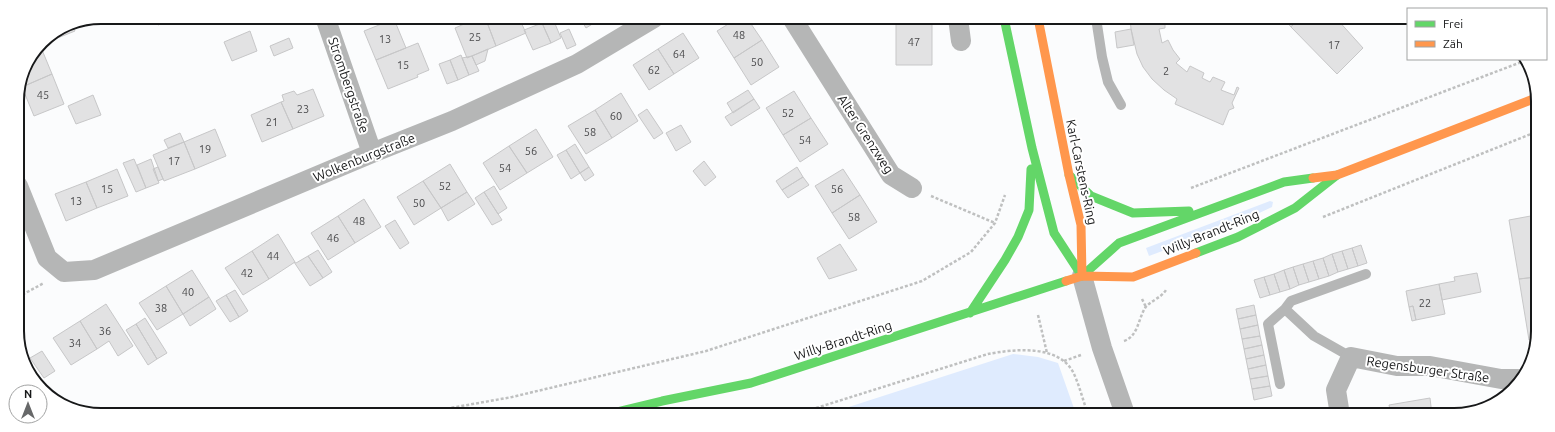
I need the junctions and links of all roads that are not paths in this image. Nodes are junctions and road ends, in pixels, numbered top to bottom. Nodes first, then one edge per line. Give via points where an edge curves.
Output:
1 (327, 24) edge
2 (644, 24) edge
3 (796, 24) edge
4 (959, 24) edge
5 (1005, 24) edge
6 (1039, 24) edge
7 (1097, 24) edge
8 (960, 41) dead end
9 (1531, 100) edge
10 (1121, 105) dead end
11 (1032, 148) junction
12 (372, 153) junction
13 (1069, 175) junction
14 (1337, 175) junction
15 (912, 188) road end
16 (24, 201) edge
17 (1206, 211) junction
18 (1366, 274) dead end
19 (1082, 276) junction
20 (1285, 309) junction
21 (970, 313) junction
22 (1351, 357) junction
23 (1514, 379) edge
24 (1280, 384) dead end
25 (633, 408) edge
26 (1122, 408) edge
27 (1339, 408) edge

1 - 12 street, Strombergstraße
2 - 12 street, Wolkenburgstraße via 577,64 452,121
3 - 15 street, Alter Grenzweg via 891,174
4 - 8 street
5 - 11 main road
6 - 13 main road, Karl-Carstens-Ring
7 - 10 lane via 1108,82
9 - 14 main road, Willy-Brandt-Ring
11 - 19 main road via 1054,233
11 - 21 main road via 1029,210 1005,260
12 - 16 street, Wolkenburgstraße via 94,270 64,272 46,258
13 - 17 main road via 1091,196 1133,213
13 - 19 main road, Karl-Carstens-Ring via 1081,225
14 - 17 main road, Willy-Brandt-Ring via 1284,182
14 - 19 main road, Willy-Brandt-Ring via 1295,208 1238,237 1132,277
17 - 19 main road, Willy-Brandt-Ring via 1119,243
18 - 20 lane via 1291,301
19 - 21 main road, Willy-Brandt-Ring
19 - 26 street
20 - 22 lane via 1314,336
20 - 24 lane via 1268,324
21 - 25 main road, Willy-Brandt-Ring via 751,383
22 - 23 street, Regensburger Straße via 1398,366 1430,366 1500,379
22 - 27 street, Regensburger Straße via 1336,390

